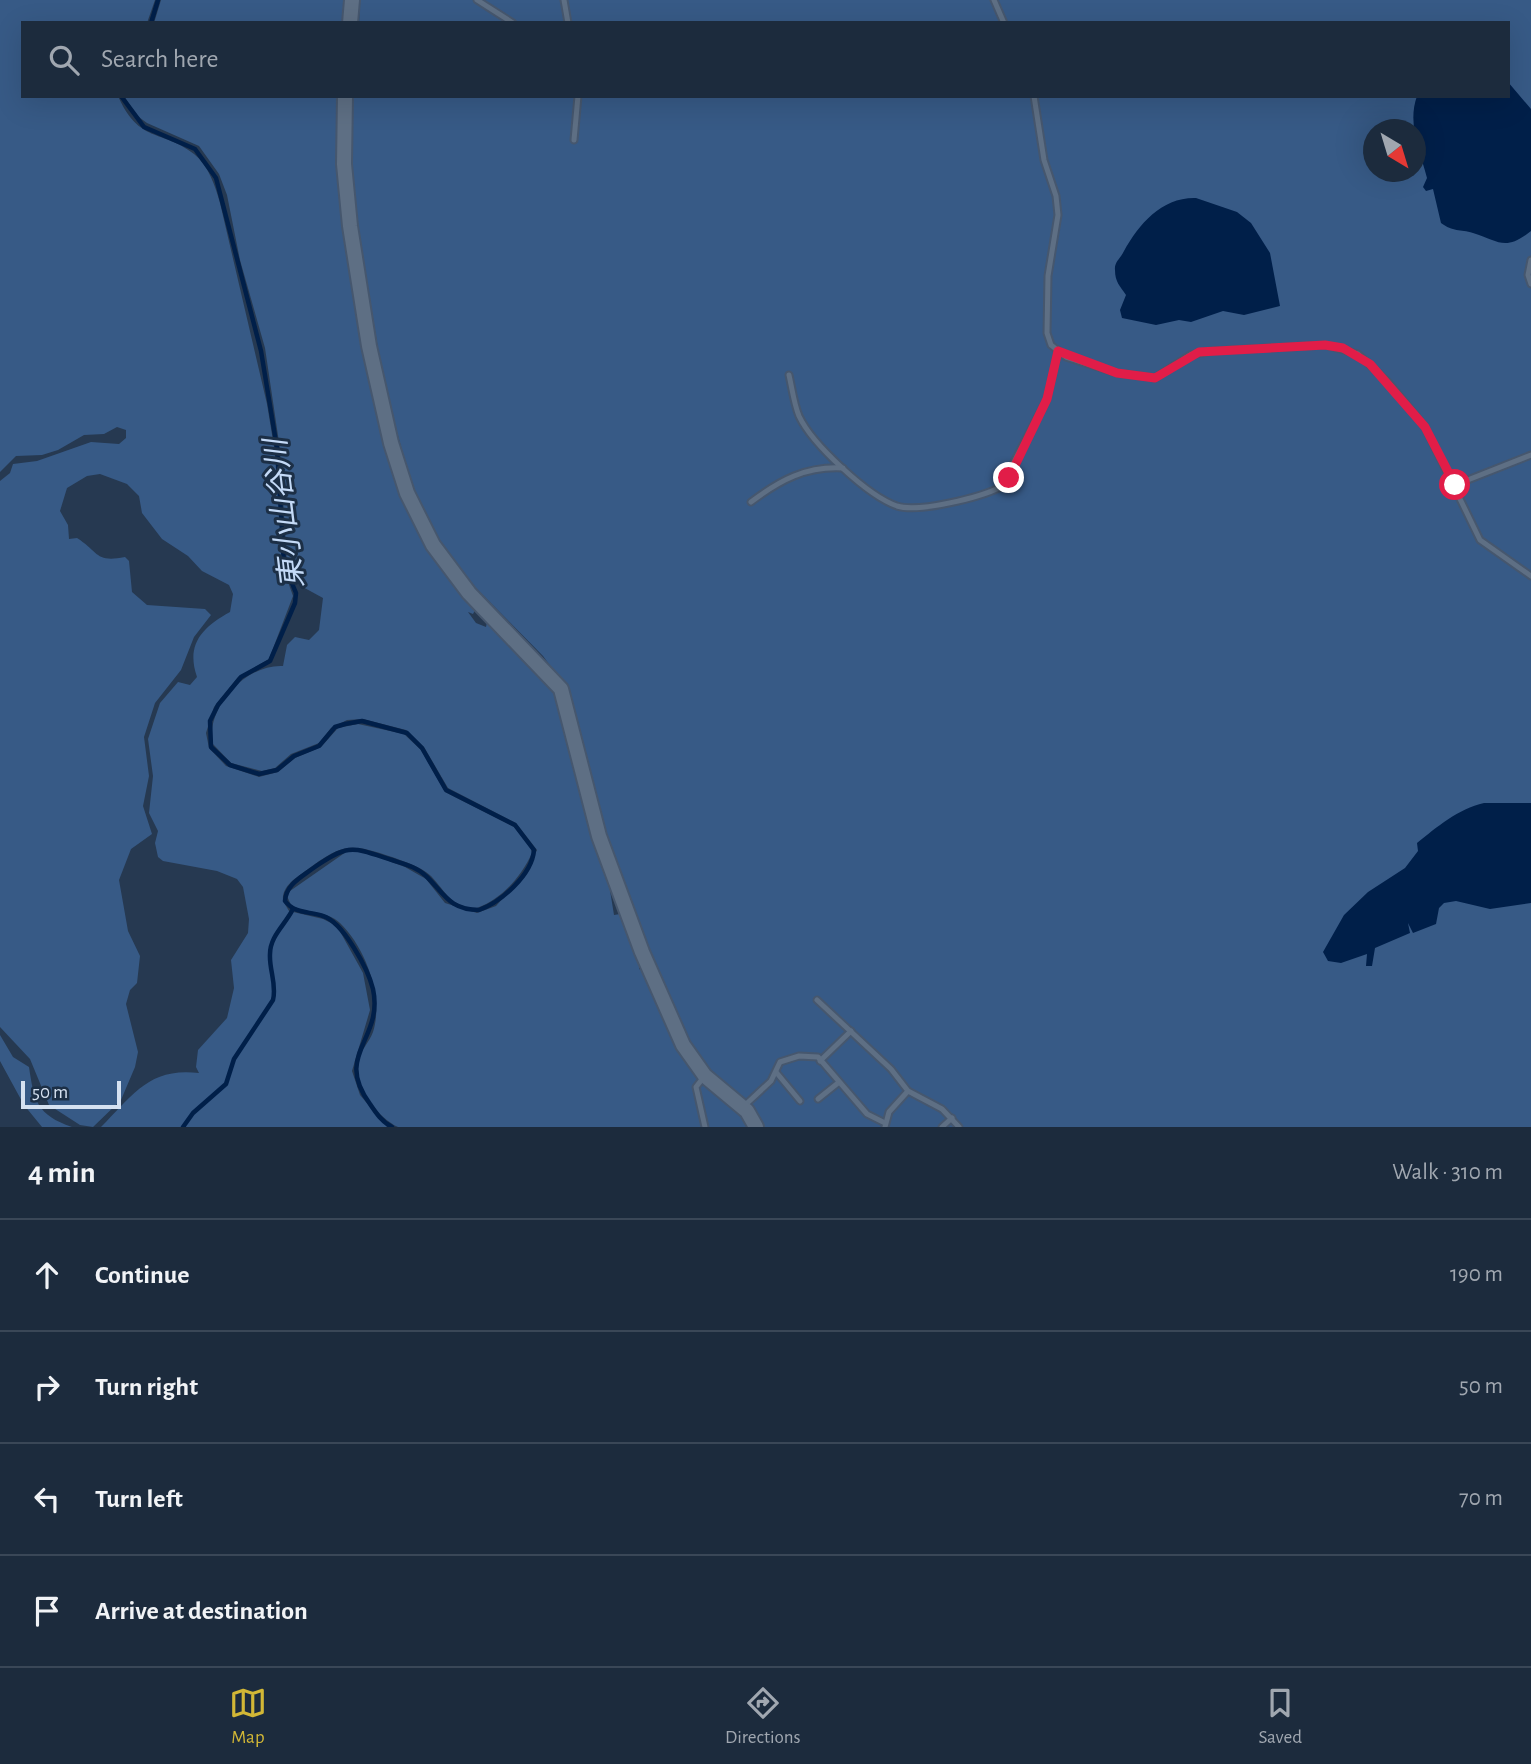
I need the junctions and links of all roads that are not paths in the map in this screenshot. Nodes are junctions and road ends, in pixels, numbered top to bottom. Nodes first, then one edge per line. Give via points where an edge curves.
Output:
1 (352, 0) edge
2 (477, 0) edge
3 (564, 0) edge
4 (994, 0) edge
5 (350, 21) edge
6 (510, 21) edge
7 (568, 21) edge
8 (1003, 21) edge
9 (345, 98) edge
10 (578, 98) edge
11 (1034, 98) edge
12 (575, 140) dead end
13 (1531, 260) edge
14 (1531, 284) edge
15 (1058, 351) junction
16 (789, 374) dead end
17 (1531, 455) edge
18 (843, 468) junction
19 (1455, 485) junction
20 (751, 502) dead end
21 (1531, 576) edge
22 (817, 1000) dead end
23 (851, 1031) junction
24 (820, 1061) junction
25 (776, 1072) junction
26 (705, 1076) junction
27 (838, 1083) junction
28 (908, 1091) junction
29 (818, 1099) dead end
30 (800, 1101) dead end
31 (743, 1107) junction
32 (952, 1118) junction
33 (885, 1125) edge
34 (705, 1127) edge
35 (756, 1127) edge
36 (942, 1127) edge
37 (960, 1127) edge

1 - 5 street
2 - 6 lane
3 - 7 lane
4 - 8 lane
9 - 26 street via 344,164 352,239 369,346 407,493 433,545 469,593 561,689 599,836 642,952 683,1045
10 - 12 lane
11 - 15 lane via 1058,215 1048,276 1047,333
13 - 14 lane
15 - 18 lane via 1047,399 1001,487 905,507 884,498
15 - 19 lane via 1117,373 1155,378 1199,352 1343,348 1370,364 1425,427
16 - 18 lane via 799,416
17 - 19 lane
18 - 20 lane via 791,476
19 - 21 lane via 1480,540
22 - 23 lane
23 - 24 lane
23 - 28 lane
24 - 25 lane via 809,1056 788,1059 780,1062
24 - 27 lane
25 - 30 lane
25 - 31 lane
26 - 31 street
26 - 34 lane via 696,1087
27 - 29 lane
27 - 33 lane via 867,1114
28 - 32 lane
28 - 33 lane via 889,1112
31 - 35 street
32 - 36 lane
32 - 37 lane

